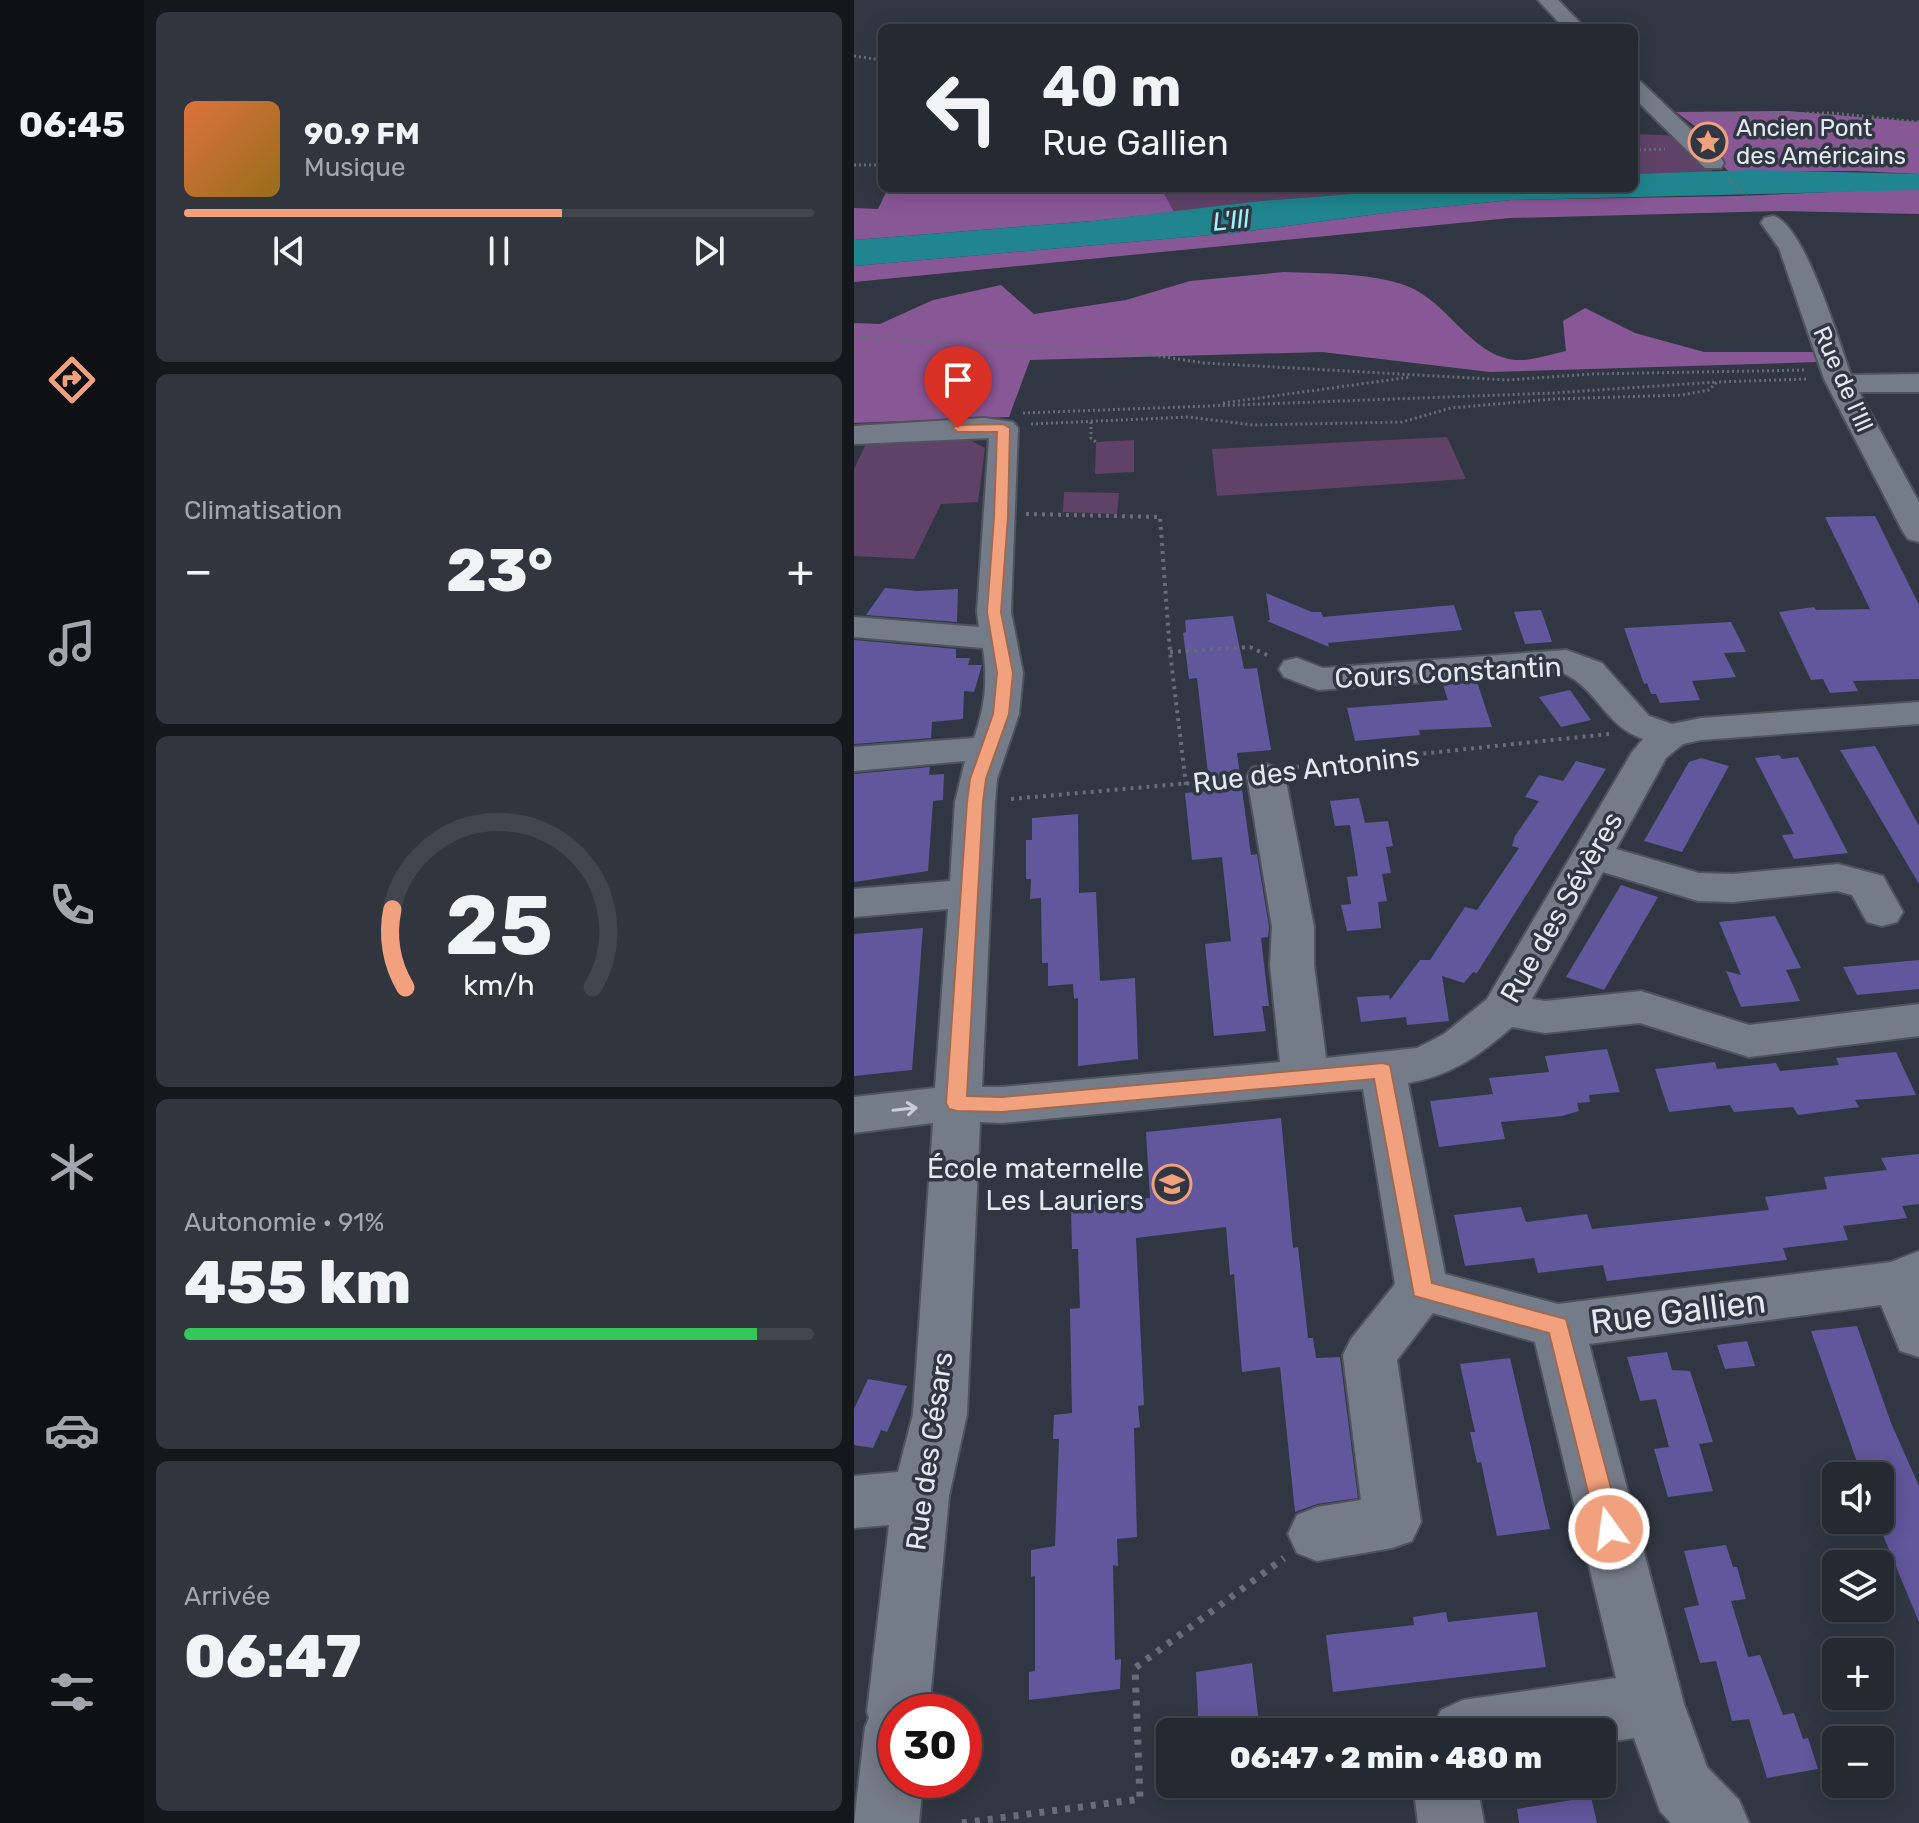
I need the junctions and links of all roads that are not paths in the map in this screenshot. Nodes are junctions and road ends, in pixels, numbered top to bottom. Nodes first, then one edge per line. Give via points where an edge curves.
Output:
1 (1547, 0) edge
2 (1571, 24) edge
3 (1638, 90) edge
4 (1706, 156) road end
5 (1773, 223) road end
6 (1838, 377) junction
7 (1919, 383) edge
8 (854, 435) edge
9 (1919, 532) edge
10 (854, 627) edge
11 (997, 637) junction
12 (1297, 669) road end
13 (1919, 713) edge
14 (1653, 730) junction
15 (988, 748) junction
16 (854, 759) edge
17 (1266, 776) road end
18 (1591, 855) junction
19 (970, 893) junction
20 (854, 903) edge
21 (1882, 912) dead end
22 (1503, 1010) junction
23 (1919, 1020) edge
24 (1383, 1070) junction
25 (1305, 1077) junction
26 (957, 1103) junction
27 (854, 1115) edge
28 (1908, 1277) edge
29 (1422, 1289) junction
30 (1558, 1326) junction
31 (1919, 1335) edge
32 (921, 1496) junction
33 (854, 1502) edge
34 (1317, 1534) road end
35 (900, 1694) edge
36 (1653, 1704) junction
37 (1558, 1718) edge
38 (889, 1798) edge
39 (1447, 1798) edge
40 (886, 1823) edge
41 (1451, 1823) edge
42 (1716, 1823) edge

1 - 2 street
3 - 4 street
5 - 6 street, Rue de l'Ill via 1791,247
6 - 7 street
6 - 9 street, Rue de l'Ill
8 - 11 street, Rue des Césars via 1012,420 994,612
10 - 11 street
11 - 15 street, Rue des Césars via 1005,673 1001,714
12 - 14 street, Cours Constantin via 1318,679 1566,661 1589,671
13 - 14 street
14 - 18 street, Rue des Sévères via 1651,752
15 - 16 street
15 - 19 street, Rue des Césars via 975,802
17 - 25 street via 1293,927 1292,965
18 - 21 street via 1698,887 1838,877 1868,886
18 - 22 street, Rue des Sévères
19 - 20 street
19 - 26 street, Rue des Césars
22 - 23 street via 1545,1017 1641,1007 1749,1041
22 - 24 street, Rue des Sévères via 1460,1046 1426,1063
24 - 25 street, Rue des Sévères
24 - 29 street
25 - 26 street, Rue des Sévères via 1002,1105
27 -> 26 street, Rue des Sévères
26 - 32 street, Rue des Césars via 940,1414
28 - 30 street, Rue Gallien
28 - 31 street
29 - 30 street, Rue Gallien
29 - 34 street via 1370,1355 1392,1522
30 - 36 street
32 - 33 street
32 - 35 street, Rue des Césars
36 - 37 street
36 - 42 street via 1683,1788
38 - 40 street
39 - 41 street

